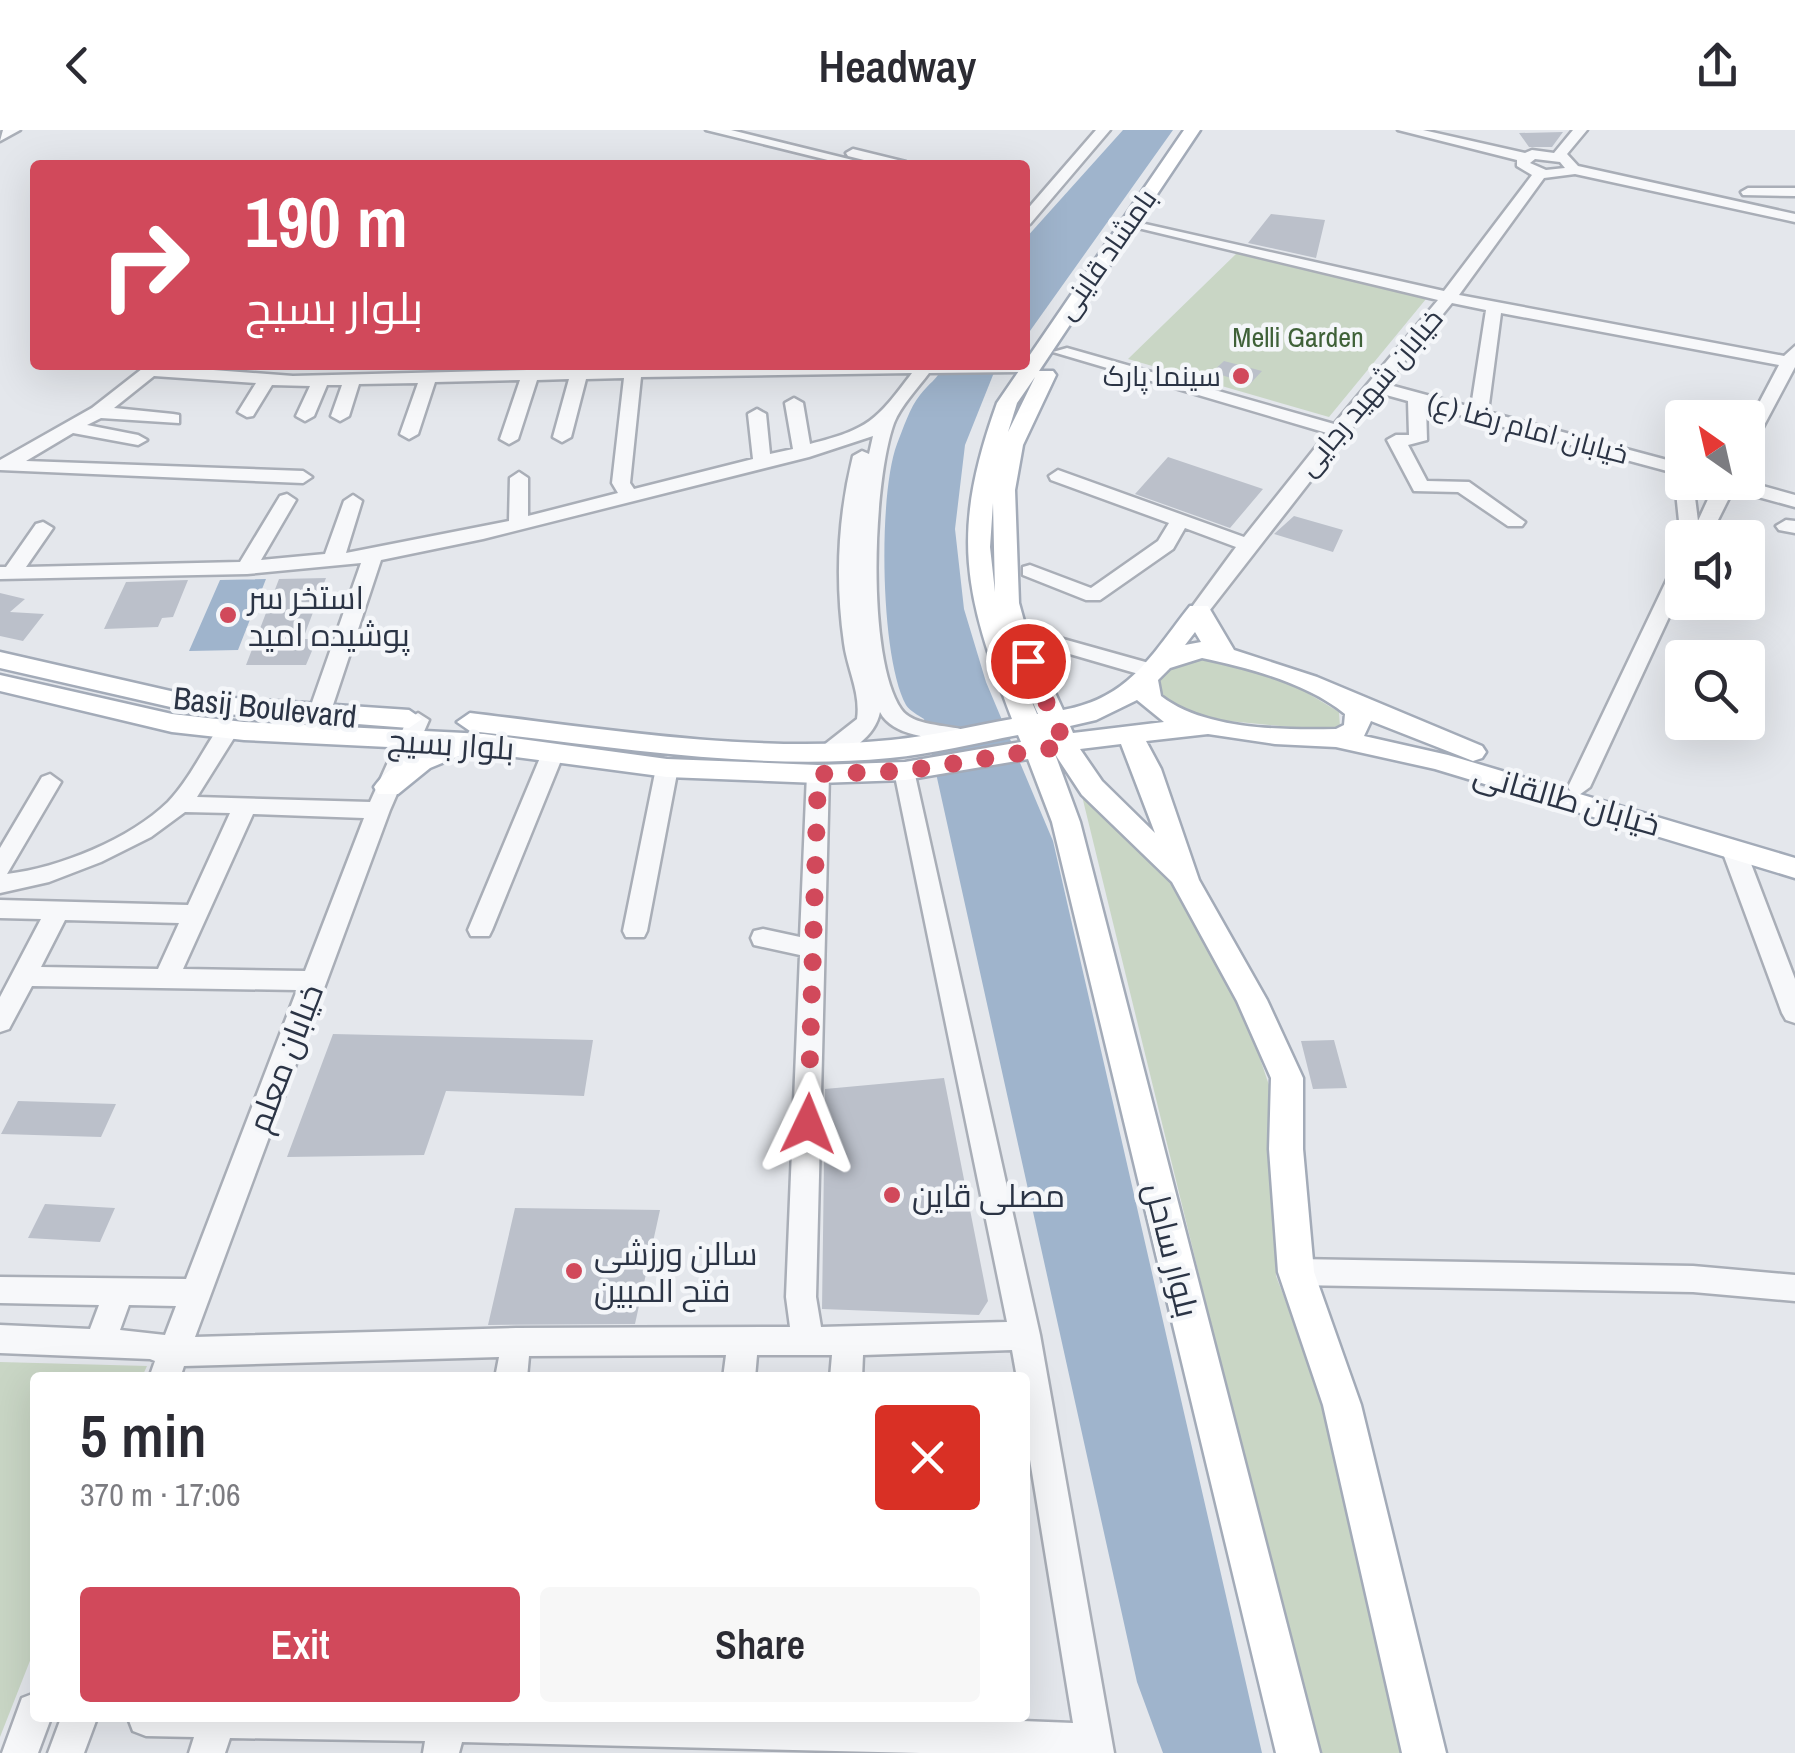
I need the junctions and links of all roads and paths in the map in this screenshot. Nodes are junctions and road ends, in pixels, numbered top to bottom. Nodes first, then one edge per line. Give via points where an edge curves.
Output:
1 (14, 130) edge
2 (713, 130) edge
3 (751, 130) edge
4 (1090, 130) edge
5 (1104, 130) edge
6 (1192, 130) edge
7 (1209, 130) edge
8 (1405, 130) edge
9 (1580, 130) edge
10 (0, 137) edge
11 (1558, 156) junction
12 (1524, 157) junction
13 (844, 160) edge
14 (880, 160) edge
15 (1573, 168) junction
16 (1541, 173) junction
17 (1164, 184) junction
18 (1748, 192) dead end
19 (1795, 192) edge
20 (1032, 198) edge
21 (1795, 218) edge
22 (1145, 228) junction
23 (1446, 300) junction
24 (1494, 310) junction
25 (1061, 352) junction
26 (1792, 356) edge
27 (1030, 365) edge
28 (151, 370) edge
29 (167, 370) edge
30 (644, 370) edge
31 (927, 370) edge
32 (1027, 370) edge
33 (468, 371) edge
34 (566, 371) edge
35 (266, 374) edge
36 (530, 376) junction
37 (428, 378) junction
38 (352, 379) junction
39 (321, 380) junction
40 (1373, 386) junction
41 (1417, 398) junction
42 (794, 403) dead end
43 (1765, 408) edge
44 (98, 412) junction
45 (246, 412) dead end
46 (757, 414) dead end
47 (1479, 415) junction
48 (305, 416) dead end
49 (340, 416) dead end
50 (173, 419) dead end
51 (886, 420) junction
52 (73, 428) junction
53 (1335, 430) junction
54 (409, 434) dead end
55 (860, 436) junction
56 (562, 437) dead end
57 (509, 439) dead end
58 (138, 440) dead end
59 (803, 453) junction
60 (762, 460) junction
61 (1665, 465) edge
62 (2, 467) edge
63 (1058, 476) dead end
64 (304, 477) dead end
65 (520, 478) dead end
66 (1765, 493) edge
67 (628, 494) junction
68 (287, 500) dead end
69 (353, 501) dead end
70 (1795, 501) edge
71 (1180, 521) junction
72 (1516, 522) dead end
73 (518, 524) junction
74 (42, 528) dead end
75 (1246, 544) junction
76 (373, 556) junction
77 (332, 560) junction
78 (247, 568) junction
79 (1030, 571) dead end
80 (6, 573) edge
81 (1665, 605) edge
82 (1199, 611) junction
83 (1003, 633) junction
84 (1062, 645) dead end
85 (1224, 654) junction
86 (0, 660) edge
87 (1152, 671) junction
88 (0, 683) edge
89 (1350, 703) junction
90 (883, 708) junction
91 (319, 714) junction
92 (1206, 726) junction
93 (414, 729) junction
94 (228, 730) junction
95 (1045, 734) junction
96 (1130, 735) junction
97 (957, 736) junction
98 (1336, 738) junction
99 (484, 743) junction
100 (553, 754) junction
101 (898, 760) junction
102 (822, 763) junction
103 (667, 768) junction
104 (50, 782) dead end
105 (1578, 794) junction
106 (383, 799) junction
107 (178, 804) junction
108 (244, 808) junction
109 (1733, 848) junction
110 (1795, 856) edge
111 (0, 868) edge
112 (1795, 868) edge
113 (1185, 880) junction
114 (0, 884) edge
115 (0, 909) edge
116 (57, 912) junction
117 (197, 914) junction
118 (480, 930) dead end
119 (635, 931) dead end
120 (763, 938) dead end
121 (815, 950) junction
122 (24, 976) junction
123 (165, 981) junction
124 (314, 981) junction
125 (1795, 1013) edge
126 (0, 1022) edge
127 (1296, 1272) junction
128 (1782, 1288) edge
129 (0, 1290) edge
130 (197, 1292) junction
131 (118, 1293) junction
132 (1025, 1334) junction
133 (0, 1339) edge
134 (743, 1341) junction
135 (516, 1342) junction
136 (848, 1342) junction
137 (100, 1343) junction
138 (808, 1343) junction
139 (169, 1364) edge
140 (511, 1372) edge
141 (740, 1372) edge
142 (846, 1372) edge
143 (31, 1722) edge
144 (78, 1722) edge
145 (161, 1722) edge
146 (446, 1731) edge
147 (702, 1733) edge
148 (825, 1734) edge
149 (212, 1736) edge
150 (1095, 1748) edge
151 (20, 1753) edge
152 (66, 1753) edge
153 (1298, 1753) edge
154 (1424, 1753) edge

1 - 10 street
2 - 13 street
3 - 14 street
4 - 20 street
5 - 20 street
6 - 17 main road, بامشاد قاینی
7 - 17 main road, بامشاد قاینی
8 - 12 street
9 - 11 street
11 - 12 street
11 - 15 street
12 - 16 street via 1524,166
15 - 16 street
15 - 21 street
16 - 23 street, خیابان شهید رجایی
17 - 22 main road, بامشاد قاینی
17 - 27 main road, بامشاد قاینی
18 - 19 street
22 - 23 street
22 - 25 main road, بامشاد قاینی
23 - 24 street
23 - 40 street, خیابان شهید رجایی
24 - 26 street via 1714,350
24 - 47 street
25 - 53 street
25 - 83 main road, بامشاد قاینی via 1012,446 1004,490
26 - 43 street
28 - 44 street
29 - 35 street
30 - 34 street
30 - 67 street via 621,483
31 - 51 street
32 - 83 main road, بامشاد قاینی via 1001,417 982,487 983,605
33 - 36 street
33 - 37 street
34 - 36 street
34 - 56 street
35 - 39 street
35 - 45 street
36 - 57 street
37 - 38 street
37 - 54 street
38 - 39 street
38 - 49 street
39 - 48 street
40 - 41 street, خیابان امام رضا (ع)
40 - 53 street, خیابان شهید رجایی
41 - 47 street, خیابان امام رضا (ع)
41 - 72 street via 1418,440 1396,440 1421,487 1462,486
42 - 59 street
44 - 50 street
44 - 52 street
46 - 60 street
47 - 61 street, خیابان امام رضا (ع)
51 - 55 street
51 - 90 street via 870,494 868,548
52 - 58 street
52 - 62 street
53 - 75 street, خیابان شهید رجایی
55 - 59 street
55 - 90 street via 864,446 850,526 854,646
59 - 60 street
60 - 67 street
62 - 64 street
63 - 71 street
65 - 73 street
66 - 70 street
67 - 73 street
68 - 78 street
69 - 77 street
71 - 75 street
71 - 79 street via 1166,545 1093,596
73 - 76 street
74 - 80 street
75 - 82 street, خیابان شهید رجایی
76 - 77 street
76 - 91 street
77 - 78 street
78 - 80 street
81 - 105 street
82 - 85 main road
82 - 87 main road
83 - 95 main road, بامشاد قاینی
84 - 87 street
85 - 87 main road via 1191,651
85 - 89 main road, خیابان طالقانی
86 - 91 main road, Basij Boulevard via 188,703
87 - 92 main road via 1150,698 1163,712
87 - 95 main road via 1114,704
88 - 94 main road, بلوار بسیج
89 - 98 main road via 1361,720 1349,735
89 - 105 main road, خیابان طالقانی
90 - 97 street via 910,726
90 - 102 street
91 - 93 main road, Basij Boulevard
92 - 96 main road
92 - 98 main road, خیابان طالقانی
93 - 94 main road, بلوار بسیج
93 - 99 main road, بلوار بسیج
93 - 102 main road, Basij Boulevard via 709,748
93 - 106 street, خیابان معلم
94 - 107 street
95 - 96 main road
95 - 97 main road, بلوار بسیج
95 - 101 main road
95 - 113 main road
95 - 153 main road, بلوار ساحل
96 - 113 main road
97 - 101 main road, بلوار بسیج
98 - 105 main road, خیابان طالقانی
99 - 100 main road, بلوار بسیج
99 - 106 main road via 437,754
100 - 103 main road, بلوار بسیج
100 - 118 street
101 - 102 main road, بلوار بسیج
101 - 132 street
102 - 103 main road, بلوار بسیج
102 - 121 street
103 - 119 street
104 - 111 street
105 - 109 main road, خیابان طالقانی
105 - 110 main road, خیابان طالقانی
106 - 108 street
106 - 124 street, خیابان معلم
107 - 108 street
107 - 114 street via 152,825 45,877
108 - 117 street
109 - 112 main road, خیابان طالقانی
109 - 125 street
113 - 127 main road via 1288,1078
115 - 116 street
116 - 117 street
116 - 122 street
117 - 123 street
120 - 121 street
121 - 138 street via 801,1297
122 - 123 street
122 - 126 street
123 - 124 street
124 - 130 street, خیابان معلم
127 - 128 street via 1693,1279
127 - 154 main road via 1342,1405
129 - 131 street
130 - 131 street
130 - 139 street, خیابان معلم
131 - 137 street
132 - 136 street
132 - 150 street
133 - 137 street
134 - 135 street
134 - 138 street
134 - 141 street
135 - 139 street via 290,1346
135 - 140 street
136 - 138 street
136 - 142 street
137 - 139 street via 150,1345
143 - 151 street
144 - 152 street
145 - 149 street
146 - 147 street
146 - 149 street
147 - 148 street
148 - 150 street via 1008,1736

